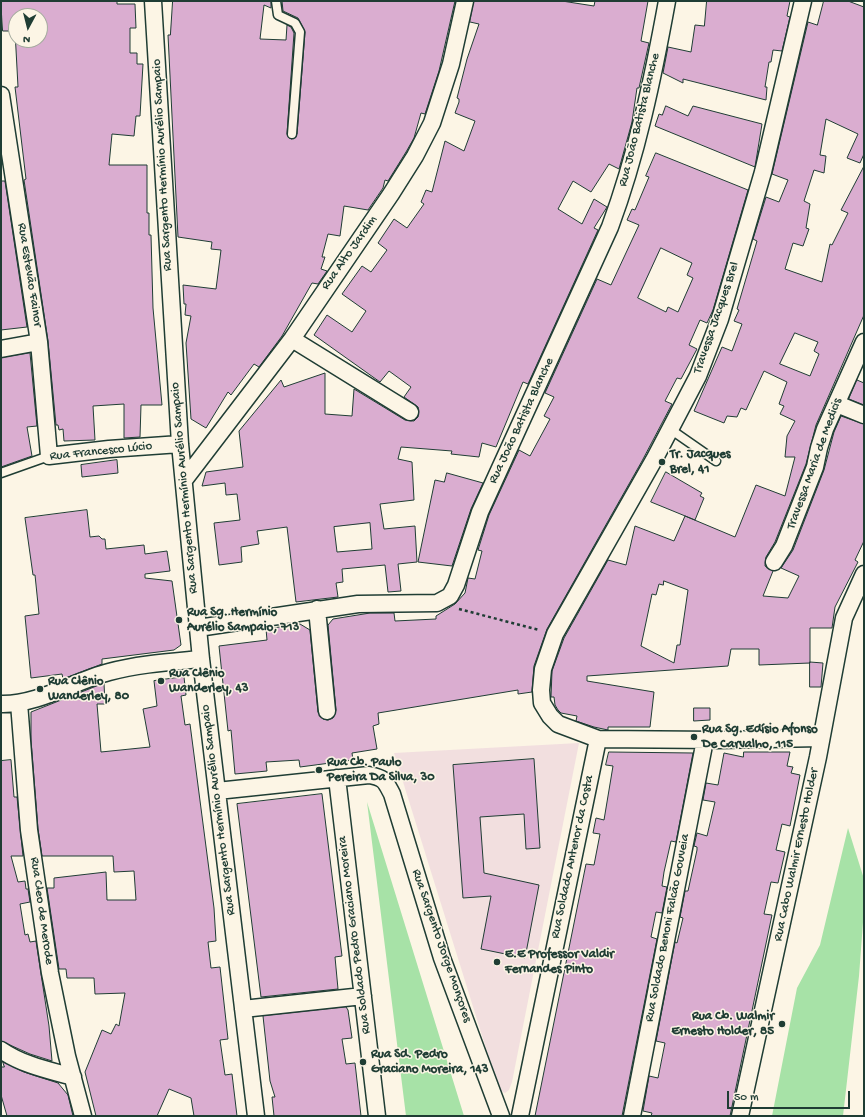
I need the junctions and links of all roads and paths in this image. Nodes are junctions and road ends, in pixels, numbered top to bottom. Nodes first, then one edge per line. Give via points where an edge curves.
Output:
1 (153, 1) edge
2 (276, 1) edge
3 (465, 1) edge
4 (667, 1) edge
5 (803, 1) edge
6 (1, 95) edge
7 (292, 134) dead end
8 (292, 339) junction
9 (39, 342) junction
10 (864, 342) edge
11 (1, 348) edge
12 (837, 404) junction
13 (410, 412) dead end
14 (864, 415) edge
15 (670, 428) junction
16 (180, 444) junction
17 (49, 456) junction
18 (716, 461) dead end
19 (1, 473) edge
20 (184, 479) junction
21 (774, 562) dead end
22 (864, 574) edge
23 (437, 603) junction
24 (318, 609) junction
25 (198, 628) junction
26 (555, 634) junction
27 (201, 659) junction
28 (19, 703) junction
29 (1, 704) edge
30 (327, 711) dead end
31 (821, 738) junction
32 (598, 739) junction
33 (705, 740) junction
34 (337, 778) junction
35 (217, 791) junction
36 (362, 996) junction
37 (243, 1009) junction
38 (1, 1050) edge
39 (73, 1076) junction
40 (83, 1116) edge
41 (256, 1116) edge
42 (377, 1116) edge
43 (501, 1116) edge
44 (520, 1116) edge
45 (632, 1116) edge
46 (740, 1116) edge

1 - 16 street, Rua Sargento Hermínio Aurélio Sampaio
2 - 7 lane via 278,15 295,23 300,32
3 - 8 street, Rua Alto Jardim via 451,64 432,123 391,194
4 - 23 street, Rua João Batista Blanche via 654,73 628,176 610,227 480,512 456,585 450,596
5 - 15 street, Travessa Jacques Brel via 763,172 722,312 698,376
6 - 9 street, Rua Estevão Fainor
8 - 13 street
8 - 20 street, Rua Alto Jardim
9 - 11 street
9 - 17 street, Rua Estevão Fainor
10 - 12 street, Travessa Maria de Medicis
12 - 14 street
12 - 21 street, Travessa Maria de Medicis via 819,448 799,511
15 - 18 lane
15 - 26 street, Travessa Jacques Brel
16 - 17 street, Rua Francesco Lúcio
16 - 20 street, Rua Sargento Hermínio Aurélio Sampaio
17 - 19 lane, Rua Francesco Lúcio
20 - 25 street, Rua Sargento Hermínio Aurélio Sampaio
22 - 31 street, Rua Cabo Walmir Ernesto Holder via 844,618
23 - 24 street via 358,604
23 - 26 path
24 - 25 street
24 - 30 street
25 - 27 street, Rua Sargento Hermínio Aurélio Sampaio
26 - 32 street, Travessa Jacques Brel via 543,669 542,703 558,724
27 - 28 street via 110,671
27 - 35 street, Rua Sargento Hermínio Aurélio Sampaio
28 - 29 street
28 - 39 street, Rua Cleo de Merode via 29,830 50,973
31 - 33 street
31 - 46 street, Rua Cabo Walmir Ernesto Holder
32 - 33 street
32 - 44 street, Rua Soldado Antenor da Costa
33 - 45 street, Rua Soldado Benoni Falcão Gouveia
34 - 35 street
34 - 36 street, Rua Soldado Pedro Graciano Moreira
34 - 43 street, Rua Sargento Jorge Monçores via 369,775 381,777 386,781 442,958
35 - 37 street, Rua Sargento Hermínio Aurélio Sampaio
36 - 37 street
36 - 42 street, Rua Soldado Pedro Graciano Moreira
37 - 41 street, Rua Sargento Hermínio Aurélio Sampaio
38 - 39 street via 12,1058 34,1067
39 - 40 street, Rua Cleo de Merode

